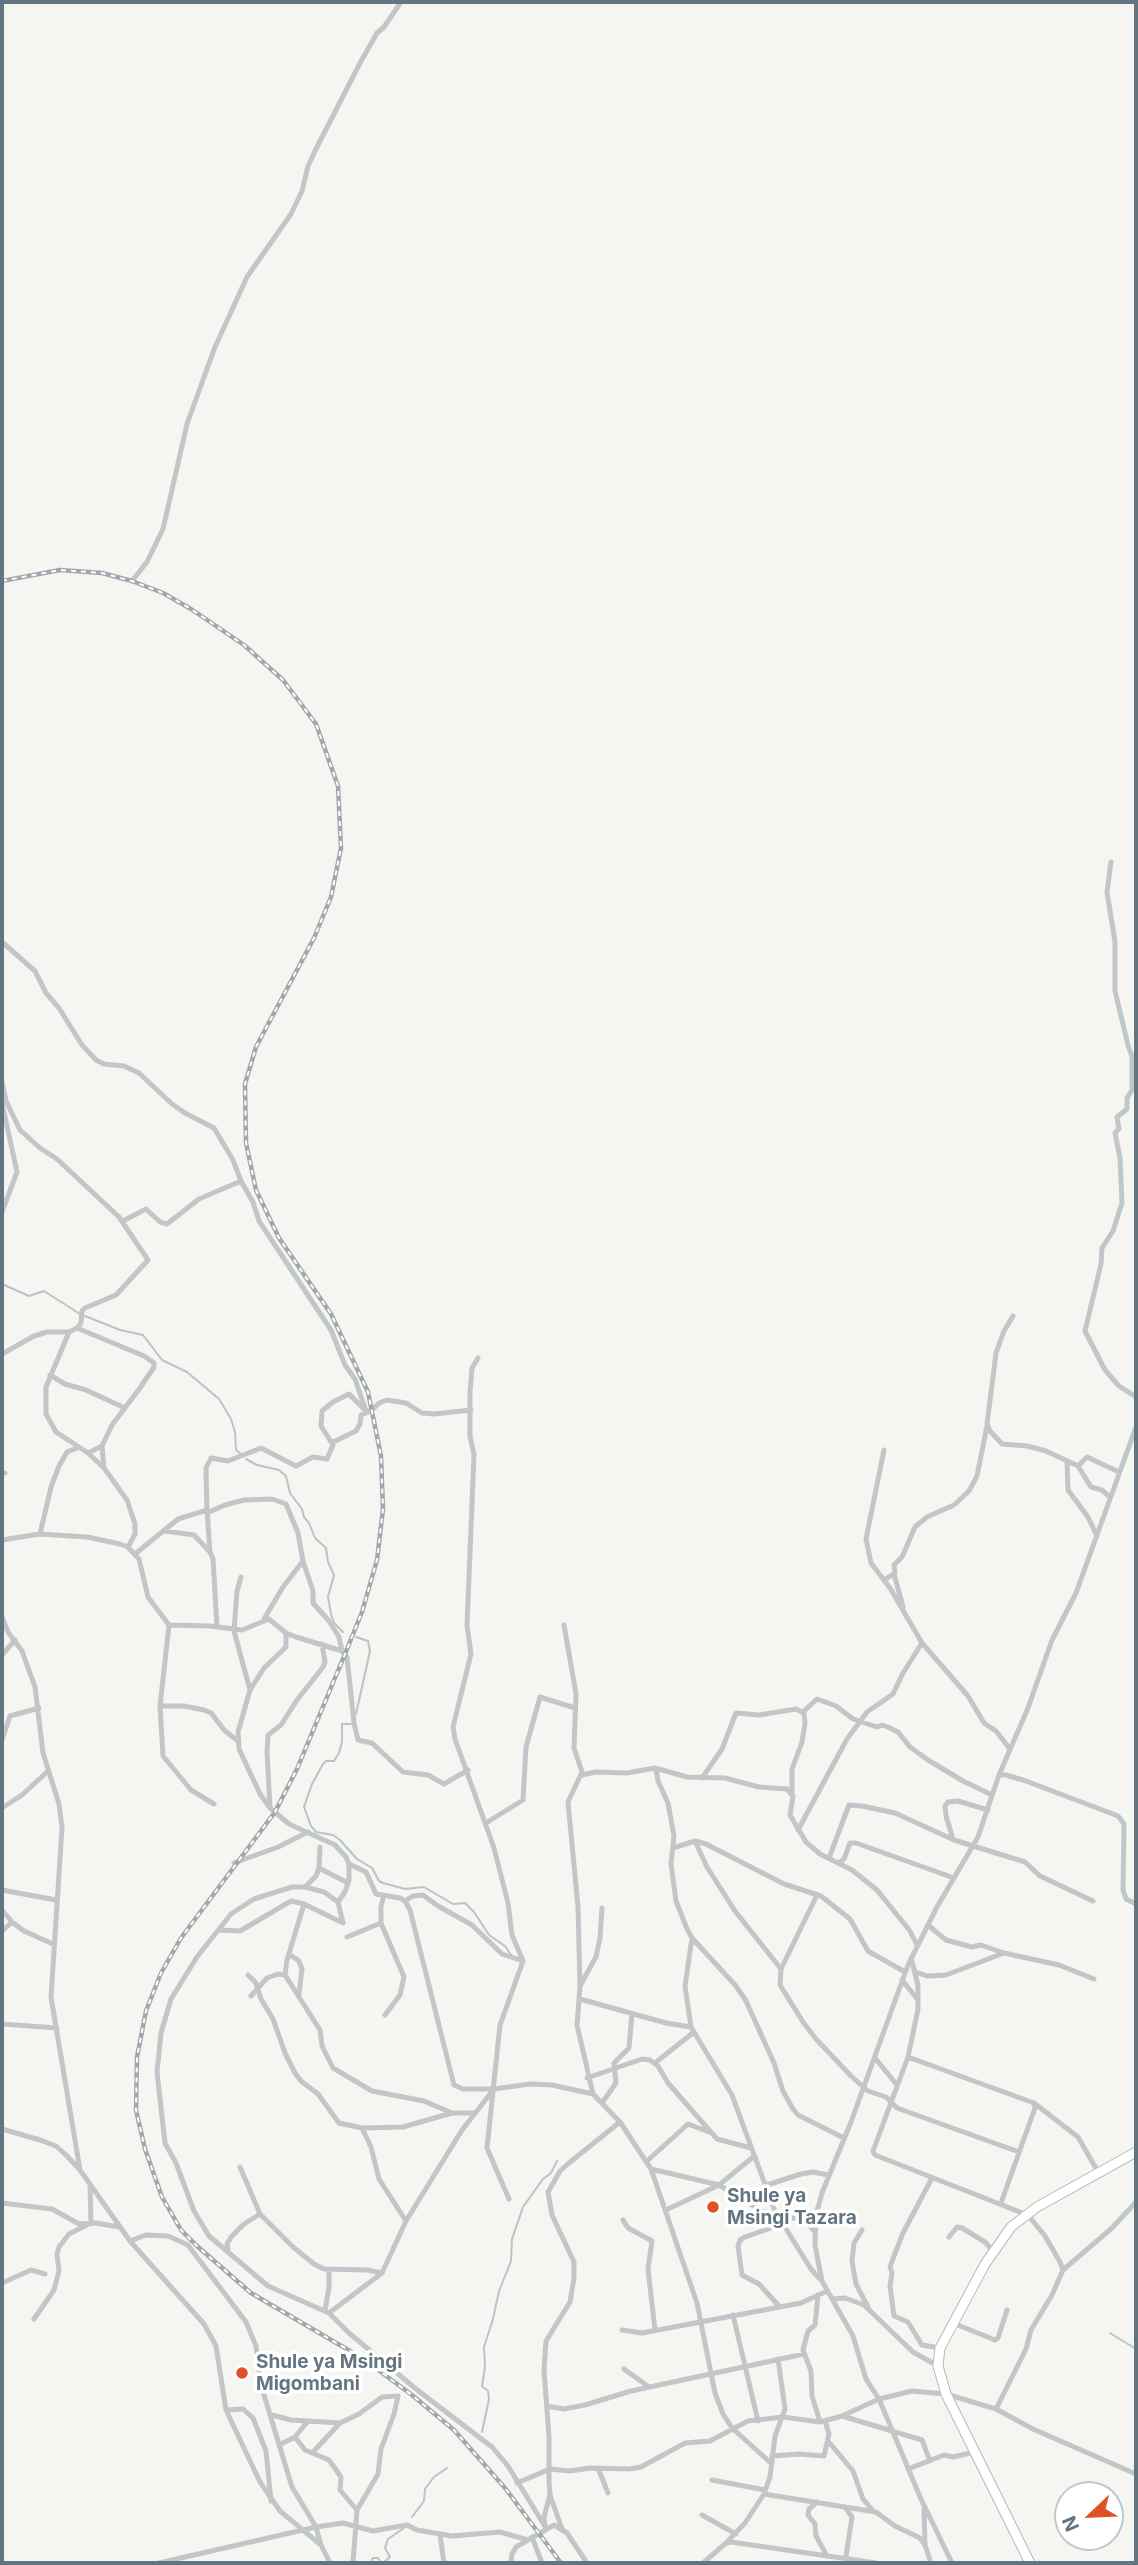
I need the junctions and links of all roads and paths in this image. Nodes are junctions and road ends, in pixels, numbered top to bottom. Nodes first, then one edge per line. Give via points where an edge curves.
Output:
1 (401, 2) edge
2 (132, 581) dead end
3 (1111, 862) dead end
4 (2, 942) edge
5 (1134, 1058) edge
6 (2, 1082) edge
7 (2, 1102) edge
8 (3, 1115) edge
9 (241, 1181) junction
10 (2, 1212) edge
11 (123, 1221) junction
12 (1013, 1316) dead end
13 (77, 1328) junction
14 (69, 1332) junction
15 (2, 1354) edge
16 (478, 1358) dead end
17 (50, 1375) junction
18 (1136, 1397) edge
19 (125, 1408) junction
20 (366, 1410) junction
21 (471, 1410) junction
22 (987, 1426) junction
23 (1136, 1427) edge
24 (333, 1442) junction
25 (102, 1446) junction
26 (77, 1448) junction
27 (884, 1450) dead end
28 (88, 1453) junction
29 (1067, 1461) junction
30 (1078, 1466) junction
31 (103, 1468) junction
32 (1119, 1472) junction
33 (1110, 1497) junction
34 (207, 1512) junction
35 (164, 1531) junction
36 (40, 1534) junction
37 (1096, 1534) junction
38 (2, 1540) edge
39 (128, 1547) junction
40 (210, 1552) junction
41 (135, 1554) junction
42 (303, 1562) junction
43 (894, 1574) junction
44 (241, 1577) dead end
45 (884, 1580) junction
46 (904, 1613) junction
47 (2, 1617) edge
48 (264, 1619) junction
49 (169, 1625) junction
50 (564, 1625) dead end
51 (217, 1627) junction
52 (234, 1630) junction
53 (286, 1633) junction
54 (15, 1640) junction
55 (922, 1643) junction
56 (322, 1644) junction
57 (342, 1651) junction
58 (2, 1655) edge
59 (250, 1690) junction
60 (159, 1706) junction
61 (575, 1707) junction
62 (39, 1708) junction
63 (803, 1712) junction
64 (5, 1719) edge
65 (861, 1721) junction
66 (2, 1741) edge
67 (238, 1741) junction
68 (1010, 1749) junction
69 (656, 1769) junction
70 (468, 1770) junction
71 (48, 1771) junction
72 (582, 1775) junction
73 (999, 1775) junction
74 (702, 1777) junction
75 (792, 1793) junction
76 (992, 1794) junction
77 (215, 1804) dead end
78 (2, 1808) edge
79 (270, 1808) junction
80 (988, 1810) junction
81 (486, 1823) junction
82 (798, 1830) junction
83 (308, 1832) junction
84 (695, 1840) junction
85 (954, 1840) junction
86 (974, 1846) junction
87 (320, 1847) dead end
88 (673, 1848) junction
89 (829, 1858) junction
90 (234, 1863) dead end
91 (839, 1863) junction
92 (349, 1864) junction
93 (319, 1868) junction
94 (954, 1878) junction
95 (348, 1883) junction
96 (292, 1887) junction
97 (305, 1887) junction
98 (2, 1890) edge
99 (817, 1895) junction
100 (384, 1896) junction
101 (57, 1900) junction
102 (295, 1901) junction
103 (405, 1901) junction
104 (338, 1902) junction
105 (1093, 1902) dead end
106 (304, 1904) junction
107 (1136, 1904) edge
108 (601, 1908) dead end
109 (2, 1910) edge
110 (12, 1922) junction
111 (381, 1923) junction
112 (928, 1925) junction
113 (219, 1930) junction
114 (2, 1931) edge
115 (347, 1937) dead end
116 (692, 1938) junction
117 (53, 1944) junction
118 (917, 1945) junction
119 (1004, 1952) junction
120 (289, 1954) junction
121 (911, 1958) junction
122 (523, 1961) junction
123 (781, 1969) junction
124 (905, 1972) junction
125 (916, 1972) junction
126 (248, 1975) dead end
127 (285, 1975) junction
128 (1094, 1979) dead end
129 (902, 1980) junction
130 (580, 1986) junction
131 (257, 1987) junction
132 (299, 1994) junction
133 (251, 1996) dead end
134 (580, 1999) junction
135 (918, 2001) junction
136 (632, 2013) junction
137 (385, 2015) dead end
138 (2, 2024) edge
139 (57, 2028) junction
140 (692, 2029) junction
141 (875, 2057) junction
142 (908, 2057) junction
143 (655, 2063) junction
144 (614, 2068) junction
145 (587, 2078) junction
146 (897, 2085) junction
147 (863, 2086) junction
148 (494, 2089) junction
149 (593, 2094) junction
150 (602, 2103) junction
151 (891, 2103) junction
152 (1034, 2103) junction
153 (452, 2113) junction
154 (474, 2113) junction
155 (620, 2122) junction
156 (362, 2128) junction
157 (2, 2129) edge
158 (711, 2134) junction
159 (844, 2137) junction
160 (751, 2148) junction
161 (1019, 2152) junction
162 (1136, 2152) edge
163 (753, 2157) junction
164 (647, 2161) junction
165 (240, 2167) dead end
166 (651, 2169) junction
167 (80, 2170) junction
168 (1098, 2172) junction
169 (828, 2175) junction
170 (932, 2178) junction
171 (90, 2183) junction
172 (719, 2185) junction
173 (764, 2186) junction
174 (509, 2199) dead end
175 (1136, 2202) edge
176 (2, 2203) edge
177 (1001, 2203) junction
178 (666, 2210) junction
179 (260, 2214) junction
180 (778, 2215) junction
181 (1026, 2215) junction
182 (623, 2220) dead end
183 (406, 2221) junction
184 (90, 2224) junction
185 (780, 2225) junction
186 (119, 2227) junction
187 (862, 2230) dead end
188 (815, 2233) junction
189 (949, 2237) dead end
190 (130, 2241) junction
191 (228, 2250) junction
192 (993, 2251) junction
193 (328, 2269) junction
194 (1063, 2270) junction
195 (382, 2273) junction
196 (45, 2274) dead end
197 (822, 2281) junction
198 (2, 2283) edge
199 (827, 2291) junction
200 (818, 2295) junction
201 (833, 2299) junction
202 (779, 2306) junction
203 (869, 2310) junction
204 (1007, 2310) dead end
205 (327, 2312) junction
206 (733, 2315) junction
207 (34, 2319) dead end
208 (702, 2322) junction
209 (953, 2323) junction
210 (622, 2330) dead end
211 (655, 2330) junction
212 (940, 2348) junction
213 (804, 2354) junction
214 (778, 2359) junction
215 (938, 2366) junction
216 (744, 2367) junction
217 (624, 2369) dead end
218 (712, 2373) junction
219 (649, 2387) junction
220 (946, 2394) junction
221 (879, 2399) junction
222 (547, 2406) junction
223 (996, 2409) junction
224 (226, 2410) junction
225 (272, 2415) junction
226 (842, 2416) junction
227 (783, 2417) junction
228 (308, 2421) junction
229 (758, 2421) junction
230 (822, 2422) junction
231 (340, 2423) junction
232 (732, 2428) junction
233 (893, 2432) junction
234 (295, 2437) junction
235 (828, 2441) junction
236 (279, 2445) junction
237 (313, 2452) junction
238 (975, 2452) junction
239 (772, 2456) junction
240 (930, 2461) junction
241 (772, 2464) junction
242 (598, 2468) junction
243 (550, 2469) junction
244 (908, 2469) junction
245 (1136, 2473) edge
246 (712, 2480) dead end
247 (517, 2483) junction
248 (764, 2492) junction
249 (608, 2493) dead end
250 (551, 2494) junction
251 (271, 2501) junction
252 (817, 2502) junction
253 (924, 2505) junction
254 (845, 2507) junction
255 (357, 2510) junction
256 (874, 2512) junction
257 (702, 2515) dead end
258 (355, 2526) junction
259 (316, 2527) junction
260 (546, 2528) junction
261 (562, 2529) junction
262 (303, 2530) junction
263 (440, 2533) junction
264 (736, 2534) junction
265 (530, 2538) junction
266 (726, 2543) junction
267 (321, 2545) junction
268 (925, 2545) junction
269 (827, 2556) junction
270 (845, 2561) edge
271 (159, 2563) edge
272 (330, 2563) edge
273 (353, 2563) edge
274 (444, 2563) edge
275 (510, 2563) edge
276 (542, 2563) edge
277 (587, 2563) edge
278 (702, 2563) edge
279 (876, 2563) edge
280 (931, 2563) edge
281 (952, 2563) edge
282 (1030, 2563) edge

1 - 2 street via 374,39 337,107 291,214 247,277 187,424 163,529
3 - 5 street via 1107,892 1115,942 1115,991
4 - 9 street via 35,971 96,1060 139,1073 185,1113 211,1124
5 - 18 street via 1127,1109 1116,1117 1122,1203 1113,1231 1101,1248 1085,1331 1105,1370
6 - 11 street via 20,1130
7 - 8 street
8 - 10 street via 17,1172
9 - 11 street via 200,1199 167,1224 146,1209
9 - 20 street via 262,1227 331,1330
11 - 13 street via 147,1256 146,1263 116,1295 85,1308
12 - 22 street via 996,1353
13 - 14 street
13 - 19 street via 153,1360 154,1367
14 - 15 street via 34,1336
14 - 17 street
16 - 21 street via 471,1374
17 - 19 street
17 - 26 street via 46,1387 49,1422
19 - 25 street
20 - 21 street via 387,1400 422,1413
20 - 24 street via 356,1431
20 - 24 street via 349,1395 326,1407 321,1426
21 - 70 street via 474,1455 467,1625 471,1654 453,1727
22 - 29 street via 1002,1444 1035,1448
22 - 43 street via 976,1479 959,1501 915,1527 894,1565
23 - 32 street
24 - 34 street via 327,1459 313,1457 296,1466 261,1448 228,1461 211,1458 206,1468
25 - 28 street
25 - 31 street
26 - 28 street
26 - 36 street via 68,1452 59,1466
27 - 45 street via 866,1539 871,1563
28 - 31 street
29 - 30 street
29 - 37 street via 1068,1490
30 - 32 street via 1087,1457
30 - 33 street via 1091,1487
31 - 39 street via 131,1510 135,1534
32 - 33 street
33 - 37 street
34 - 35 street via 180,1517
34 - 40 street
34 - 42 street via 236,1502 280,1500 294,1520
35 - 40 street via 194,1535
35 - 41 street
36 - 38 street
36 - 39 street via 87,1537
37 - 68 street
39 - 41 street
40 - 51 street
41 - 49 street via 148,1597
42 - 48 street
42 - 57 street via 313,1604 329,1621
43 - 45 street
43 - 46 street
44 - 52 street
45 - 46 street
46 - 55 street
47 - 54 street
48 - 52 street via 249,1629
48 - 53 street via 273,1620
49 - 51 street
49 - 60 street
50 - 61 street
51 - 52 street
52 - 59 street
53 - 56 street
53 - 59 street via 286,1647
54 - 58 street
54 - 62 street
55 - 65 street via 893,1694
55 - 68 street
56 - 57 street
56 - 79 street via 323,1667 281,1726 268,1735
57 - 70 street via 347,1657 358,1740 372,1743 403,1772 428,1775 444,1784
59 - 67 street
60 - 67 street via 211,1713
60 - 77 street via 167,1764 191,1790
61 - 72 street via 574,1748
61 - 81 street via 540,1697 526,1747 523,1800
62 - 64 street
62 - 71 street
63 - 65 street via 817,1699
63 - 74 street via 736,1713 720,1754
63 - 75 street
64 - 66 street
65 - 76 street via 896,1731 953,1776
65 - 82 street via 835,1757
67 - 79 street
68 - 73 street
69 - 72 street
69 - 74 street
69 - 88 street via 670,1811
70 - 81 street
71 - 78 street
71 - 101 street via 62,1828
72 - 130 street via 568,1802
73 - 76 street
73 - 107 street via 1118,1816 1124,1824 1123,1890 1126,1899
74 - 75 street
75 - 82 street via 790,1815
76 - 80 street
79 - 83 street
80 - 85 street via 948,1802 946,1816
80 - 86 street
81 - 122 street via 506,1891 512,1935
82 - 89 street via 813,1849
83 - 90 street
83 - 92 street via 340,1848
84 - 88 street
84 - 99 street
84 - 123 street via 736,1911
85 - 86 street
85 - 89 street via 895,1813 852,1804
86 - 94 street
86 - 105 street via 1025,1862 1040,1877
87 - 93 street
88 - 116 street via 676,1901
89 - 91 street
91 - 94 street via 850,1843 856,1843
91 - 118 street via 877,1890
92 - 95 street
92 - 100 street via 362,1868 376,1894
93 - 95 street
93 - 97 street
94 - 112 street
95 - 104 street
96 - 97 street
96 - 102 street
96 - 113 street via 244,1904
97 - 104 street
98 - 101 street
99 - 123 street
99 - 124 street via 850,1919 872,1955
100 - 103 street
100 - 111 street
101 - 117 street
102 - 106 street
102 - 113 street via 285,1902 240,1931
103 - 122 street via 423,1895 472,1925 502,1954
103 - 148 street via 452,2082 463,2088
104 - 106 street via 343,1923
106 - 120 street
108 - 130 street via 596,1958
109 - 110 street
110 - 114 street
110 - 117 street
111 - 115 street
111 - 137 street via 404,1977 400,1995
112 - 118 street
112 - 119 street via 946,1940
113 - 191 street via 171,1999 160,2034 157,2073 165,2143 209,2236
116 - 140 street via 685,1986
116 - 159 street via 746,2001 796,2113
117 - 139 street via 51,1997
118 - 121 street
119 - 125 street via 946,1975
119 - 128 street
120 - 127 street
120 - 132 street via 302,1969
121 - 124 street
121 - 125 street
122 - 148 street via 500,2025
123 - 147 street via 780,1985 807,2028
124 - 129 street
125 - 135 street
126 - 131 street
127 - 131 street via 274,1975
127 - 132 street
129 - 135 street
129 - 141 street
130 - 134 street
131 - 133 street
131 - 156 street via 295,2073 339,2123
132 - 153 street via 320,2030 333,2068 372,2091 424,2101
134 - 136 street
134 - 145 street via 577,2025
135 - 142 street
136 - 140 street
136 - 144 street via 629,2048 615,2059
138 - 139 street
139 - 167 street
140 - 143 street
140 - 160 street via 732,2095
141 - 146 street
141 - 147 street
142 - 146 street
142 - 152 street
143 - 144 street via 642,2059
143 - 158 street
144 - 145 street
144 - 150 street via 616,2083
145 - 149 street
146 - 151 street
147 - 151 street
147 - 159 street
148 - 149 street via 552,2085
148 - 154 street
148 - 174 street via 487,2148
149 - 150 street
150 - 155 street
151 - 161 street
151 - 170 street via 874,2153
152 - 161 street
152 - 168 street via 1078,2137
153 - 154 street
153 - 156 street via 403,2127
154 - 183 street
155 - 164 street
155 - 222 street via 560,2171 548,2192 555,2223 571,2253 574,2278 567,2309 547,2341
156 - 183 street via 379,2179
157 - 167 street via 55,2146
158 - 160 street
158 - 164 street via 689,2124
159 - 169 street
160 - 163 street
161 - 177 street
162 - 168 main road
163 - 172 street
163 - 173 street
164 - 166 street
165 - 179 street
166 - 172 street
166 - 178 street
167 - 171 street
168 - 181 main road
169 - 173 street via 801,2174
169 - 188 street
170 - 177 street
170 - 212 street via 894,2256 890,2286 894,2316 908,2322 922,2345
171 - 184 street
171 - 186 street
172 - 178 street
172 - 180 street via 762,2211
173 - 180 street
175 - 194 street
176 - 184 street via 52,2208 74,2222
177 - 181 street
178 - 208 street
179 - 191 street via 229,2240
179 - 193 street via 293,2247
180 - 185 street
180 - 188 street via 806,2221
181 - 192 main road
181 - 194 street via 1045,2236
182 - 211 street via 628,2228 652,2241 648,2269
183 - 195 street
184 - 186 street
184 - 207 street via 69,2234 59,2247 54,2290
185 - 197 street
185 - 202 street via 745,2237 738,2246 742,2276 759,2284
186 - 190 street
187 - 203 street via 853,2246 853,2270
188 - 197 street
189 - 192 street via 957,2227 962,2228
190 - 224 street via 204,2324 216,2346
190 - 225 street via 146,2235 168,2236 194,2251 252,2333 261,2385
191 - 205 street via 268,2286
192 - 209 main road
193 - 195 street
193 - 205 street
194 - 223 street
195 - 205 street
196 - 198 street via 31,2270
197 - 199 street
199 - 200 street
199 - 201 street
200 - 202 street
200 - 213 street
201 - 203 street via 850,2299
201 - 221 street
202 - 206 street
203 - 215 street via 913,2352
204 - 209 street via 995,2340
205 - 247 street via 492,2447
206 - 208 street
206 - 216 street
208 - 211 street
208 - 218 street
209 - 212 main road
210 - 211 street
212 - 215 main road
213 - 214 street
213 - 230 street
214 - 216 street
214 - 227 street via 785,2397
215 - 220 main road
216 - 218 street
216 - 229 street
217 - 219 street
218 - 219 street
218 - 232 street via 715,2393
219 - 222 street via 564,2409
220 - 221 street via 912,2390
220 - 223 street
220 - 238 main road
221 - 226 street
221 - 233 street
222 - 243 street
223 - 245 street
224 - 251 street
224 - 251 street via 243,2409 253,2418 266,2451
225 - 228 street
225 - 236 street
226 - 230 street
226 - 233 street
227 - 229 street
227 - 230 street
227 - 239 street
228 - 231 street
228 - 234 street
229 - 232 street
230 - 235 street
231 - 237 street
231 - 255 street via 382,2397 398,2396 378,2474
232 - 241 street
232 - 242 street via 710,2441 676,2446 641,2466
233 - 240 street via 922,2440
233 - 244 street
234 - 236 street
234 - 237 street
235 - 239 street via 823,2457
235 - 256 street via 853,2471 863,2499
236 - 259 street via 295,2495
237 - 255 street via 329,2460 341,2477 340,2490
238 - 240 street
238 - 282 main road
239 - 241 street
240 - 244 street
241 - 248 street
242 - 243 street
242 - 249 street
243 - 247 street
243 - 250 street
244 - 253 street
246 - 248 street
247 - 260 street
248 - 252 street
248 - 264 street
250 - 260 street via 544,2517
250 - 261 street
251 - 262 street
252 - 254 street
252 - 269 street via 808,2515
253 - 268 street
253 - 281 street
254 - 256 street
254 - 270 street via 852,2518
255 - 258 street
256 - 268 street
257 - 264 street
258 - 259 street
258 - 263 street via 373,2531 407,2525
258 - 273 street
259 - 262 street
259 - 267 street
260 - 261 street
260 - 265 street
261 - 277 street
262 - 267 street
262 - 271 street
263 - 265 street via 500,2532
263 - 274 street
264 - 266 street
265 - 275 street via 516,2547
265 - 276 street
266 - 269 street
266 - 278 street
267 - 272 street
268 - 280 street
269 - 270 street
270 - 279 street

